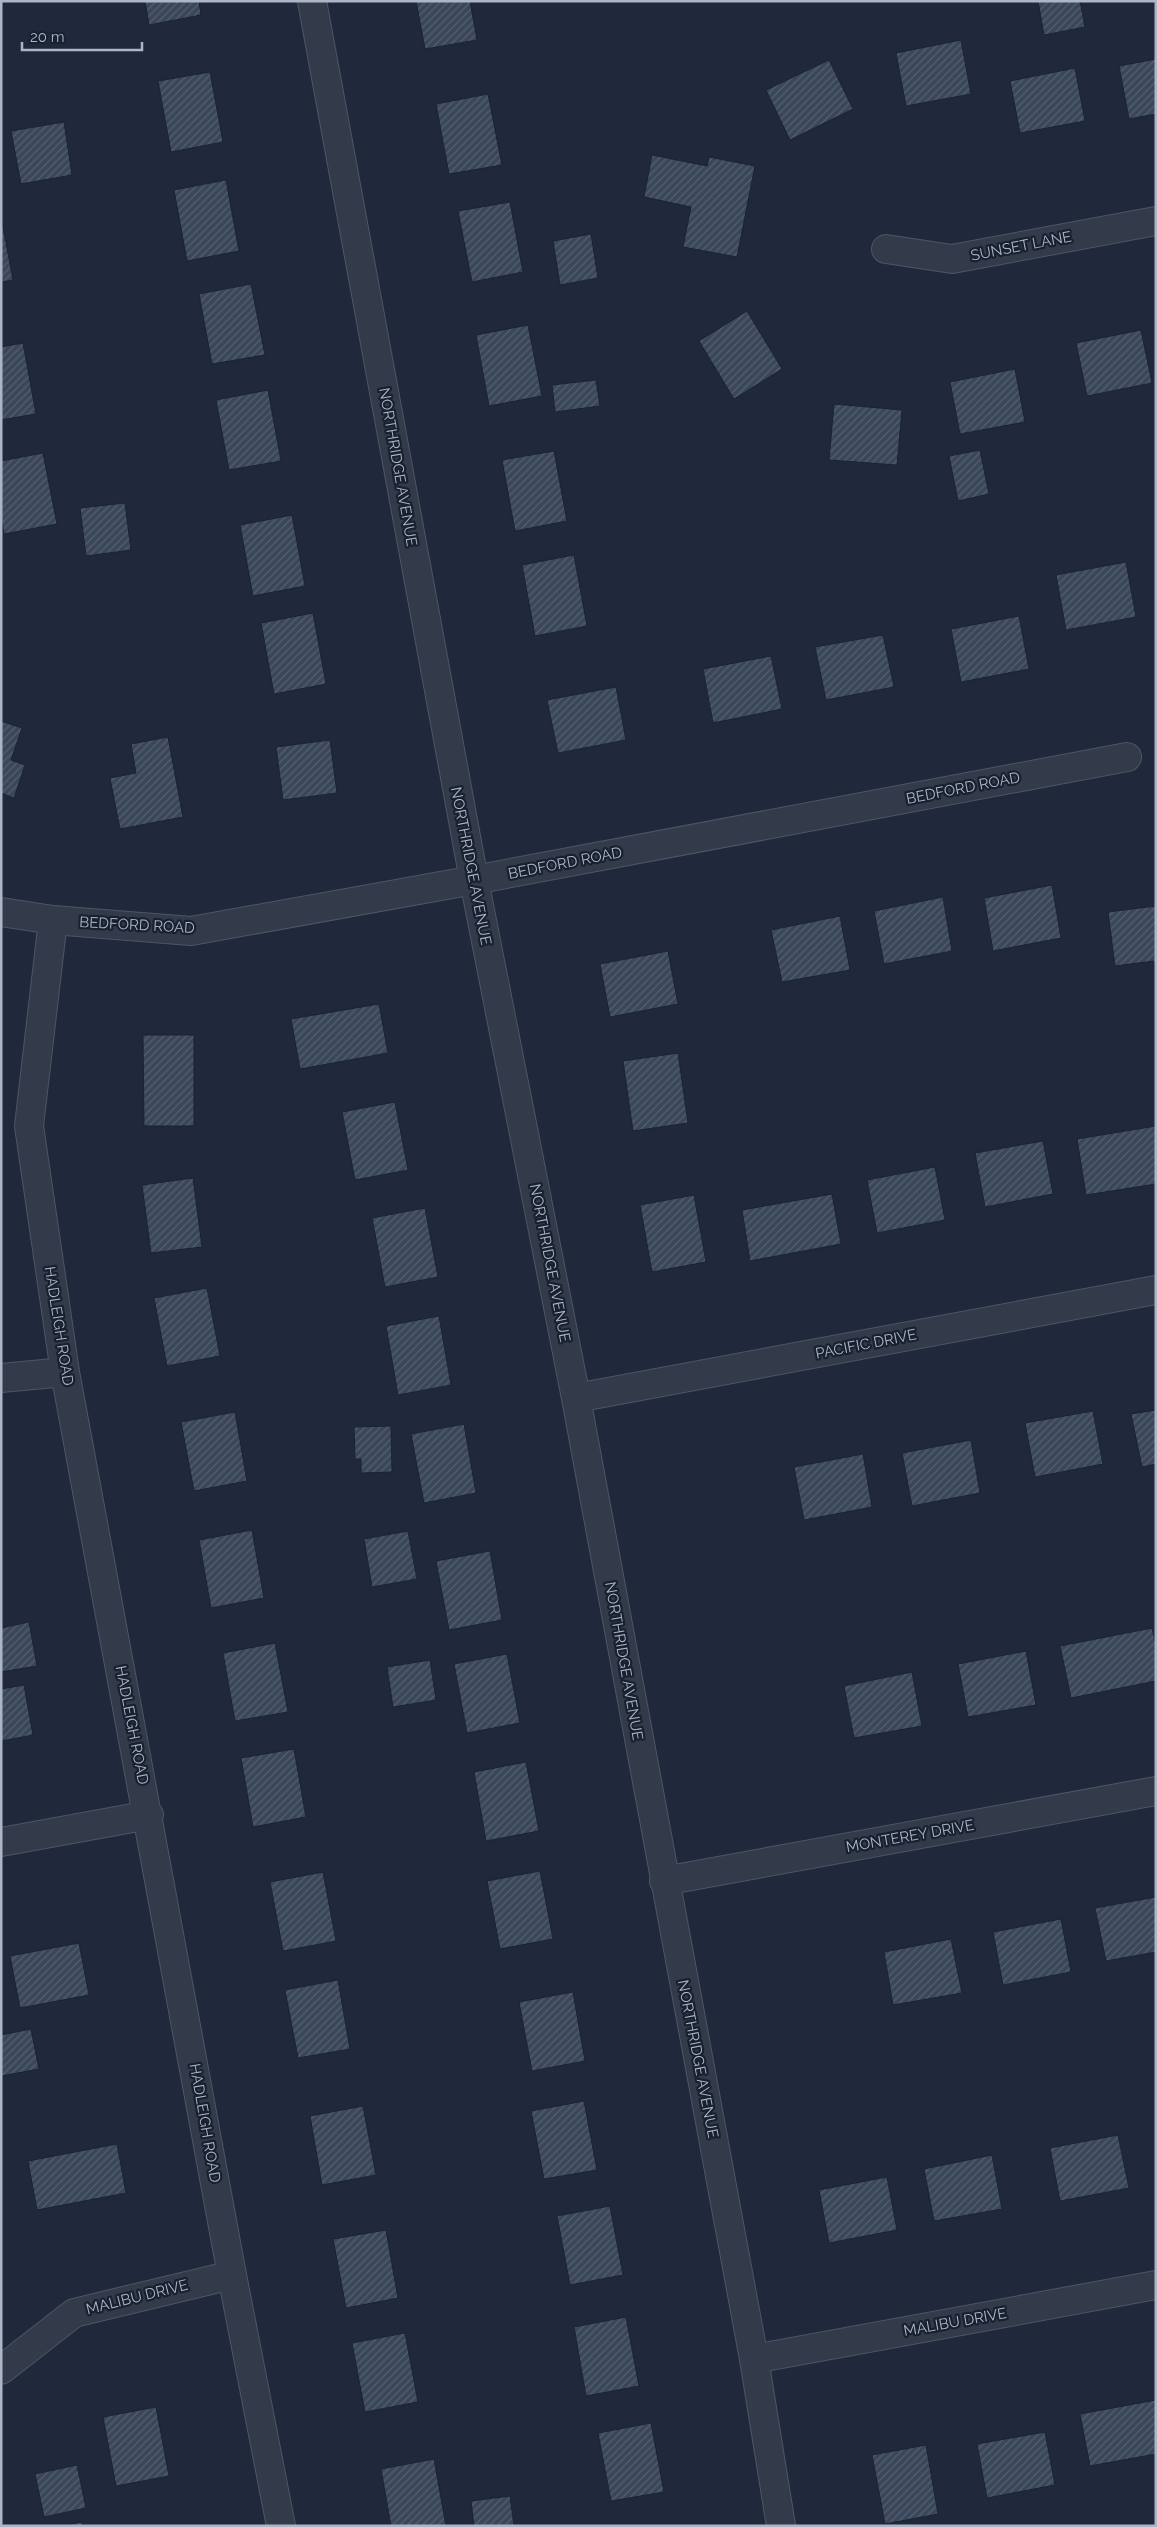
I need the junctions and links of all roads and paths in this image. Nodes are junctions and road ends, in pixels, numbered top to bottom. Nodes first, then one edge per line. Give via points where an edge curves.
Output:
1 (312, 1) edge
2 (1156, 221) edge
3 (886, 250) dead end
4 (1127, 757) dead end
5 (474, 880) junction
6 (1, 912) edge
7 (53, 920) junction
8 (1156, 1290) edge
9 (65, 1372) junction
10 (1, 1378) edge
11 (576, 1398) junction
12 (1156, 1791) edge
13 (149, 1815) junction
14 (1, 1842) edge
15 (664, 1881) junction
16 (232, 2274) junction
17 (1156, 2285) edge
18 (754, 2359) junction
19 (1, 2370) edge
20 (281, 2526) edge
21 (781, 2526) edge

1 - 5 street, NORTHRIDGE AVENUE
2 - 3 street, SUNSET LANE via 952,259
4 - 5 street, BEDFORD ROAD
5 - 7 street, BEDFORD ROAD via 191,931
5 - 11 street, NORTHRIDGE AVENUE
6 - 7 street, BEDFORD ROAD
7 - 9 street, HADLEIGH ROAD via 29,1126
8 - 11 street, PACIFIC DRIVE
9 - 10 street
9 - 13 street, HADLEIGH ROAD
11 - 15 street, NORTHRIDGE AVENUE
12 - 15 street, MONTEREY DRIVE
13 - 14 street
13 - 16 street, HADLEIGH ROAD
15 - 18 street, NORTHRIDGE AVENUE
16 - 19 street, MALIBU DRIVE via 74,2313
16 - 20 street, HADLEIGH ROAD
17 - 18 street, MALIBU DRIVE
18 - 21 street, NORTHRIDGE AVENUE

